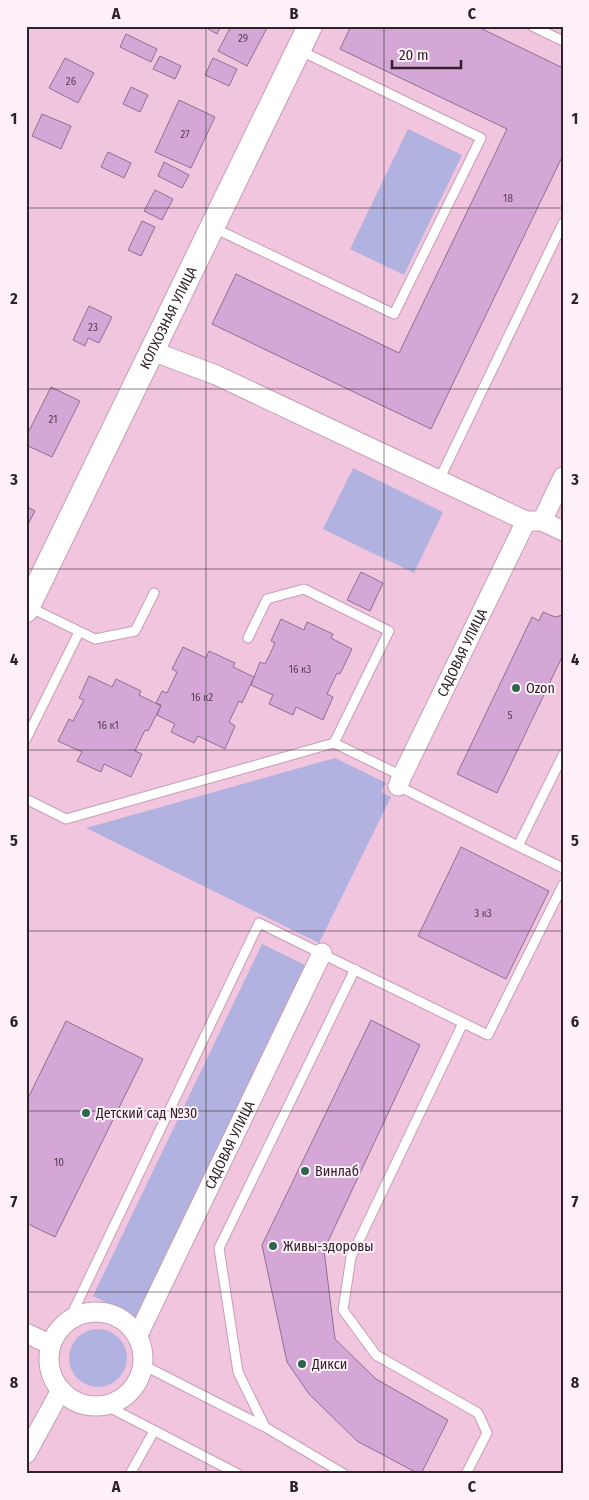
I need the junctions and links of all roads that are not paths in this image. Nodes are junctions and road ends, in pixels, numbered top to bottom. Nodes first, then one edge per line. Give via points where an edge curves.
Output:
1 (310, 26) edge
2 (532, 26) edge
3 (563, 41) edge
4 (299, 50) junction
5 (563, 223) edge
6 (212, 227) junction
7 (152, 351) junction
8 (563, 477) edge
9 (439, 480) junction
10 (534, 521) junction
11 (563, 531) edge
12 (154, 593) dead end
13 (27, 608) edge
14 (79, 632) junction
15 (248, 638) dead end
16 (26, 739) edge
17 (334, 743) junction
18 (563, 755) edge
19 (400, 781) junction
20 (26, 799) edge
21 (518, 846) junction
22 (563, 868) edge
23 (563, 885) edge
24 (322, 954) junction
25 (355, 969) junction
26 (463, 1023) junction
27 (69, 1320) junction
28 (26, 1333) edge
29 (138, 1335) junction
30 (51, 1345) junction
31 (143, 1365) junction
32 (60, 1390) junction
33 (105, 1406) junction
34 (265, 1427) junction
35 (154, 1431) junction
36 (26, 1454) edge
37 (134, 1472) edge
38 (238, 1474) edge
39 (344, 1474) edge
40 (466, 1474) edge

1 - 4 street, КОЛХОЗНАЯ УЛИЦА
2 - 3 lane
4 - 6 street, КОЛХОЗНАЯ УЛИЦА
4 - 6 lane via 481,138 394,314
5 - 9 lane
6 - 7 street, КОЛХОЗНАЯ УЛИЦА
7 - 9 street via 216,375
7 - 13 street, КОЛХОЗНАЯ УЛИЦА
8 - 10 street, САДОВАЯ УЛИЦА
9 - 10 street
10 - 11 street
10 - 19 street, САДОВАЯ УЛИЦА
12 - 14 lane via 135,631 95,640
13 - 14 lane
14 - 16 lane
15 - 17 lane via 267,600 304,589 389,630
17 - 19 lane
17 - 20 lane via 66,818
18 - 21 lane
19 - 21 lane
21 - 22 lane
23 - 26 lane via 488,1035
24 - 25 lane
24 - 27 lane via 259,923
24 - 29 street, САДОВАЯ УЛИЦА
25 - 26 lane
25 - 34 lane via 219,1248 238,1372
26 - 40 lane via 351,1256 343,1310 376,1355 478,1413 487,1433
27 - 29 street via 84,1313 114,1315 128,1323
27 - 30 street
28 - 30 street
29 - 31 street via 143,1349
30 - 32 street via 49,1361 52,1376
31 - 33 street via 139,1380 130,1392
31 - 34 lane
32 - 33 street via 88,1406
32 - 36 street
33 - 35 lane
34 - 39 lane
35 - 37 lane
35 - 38 lane

